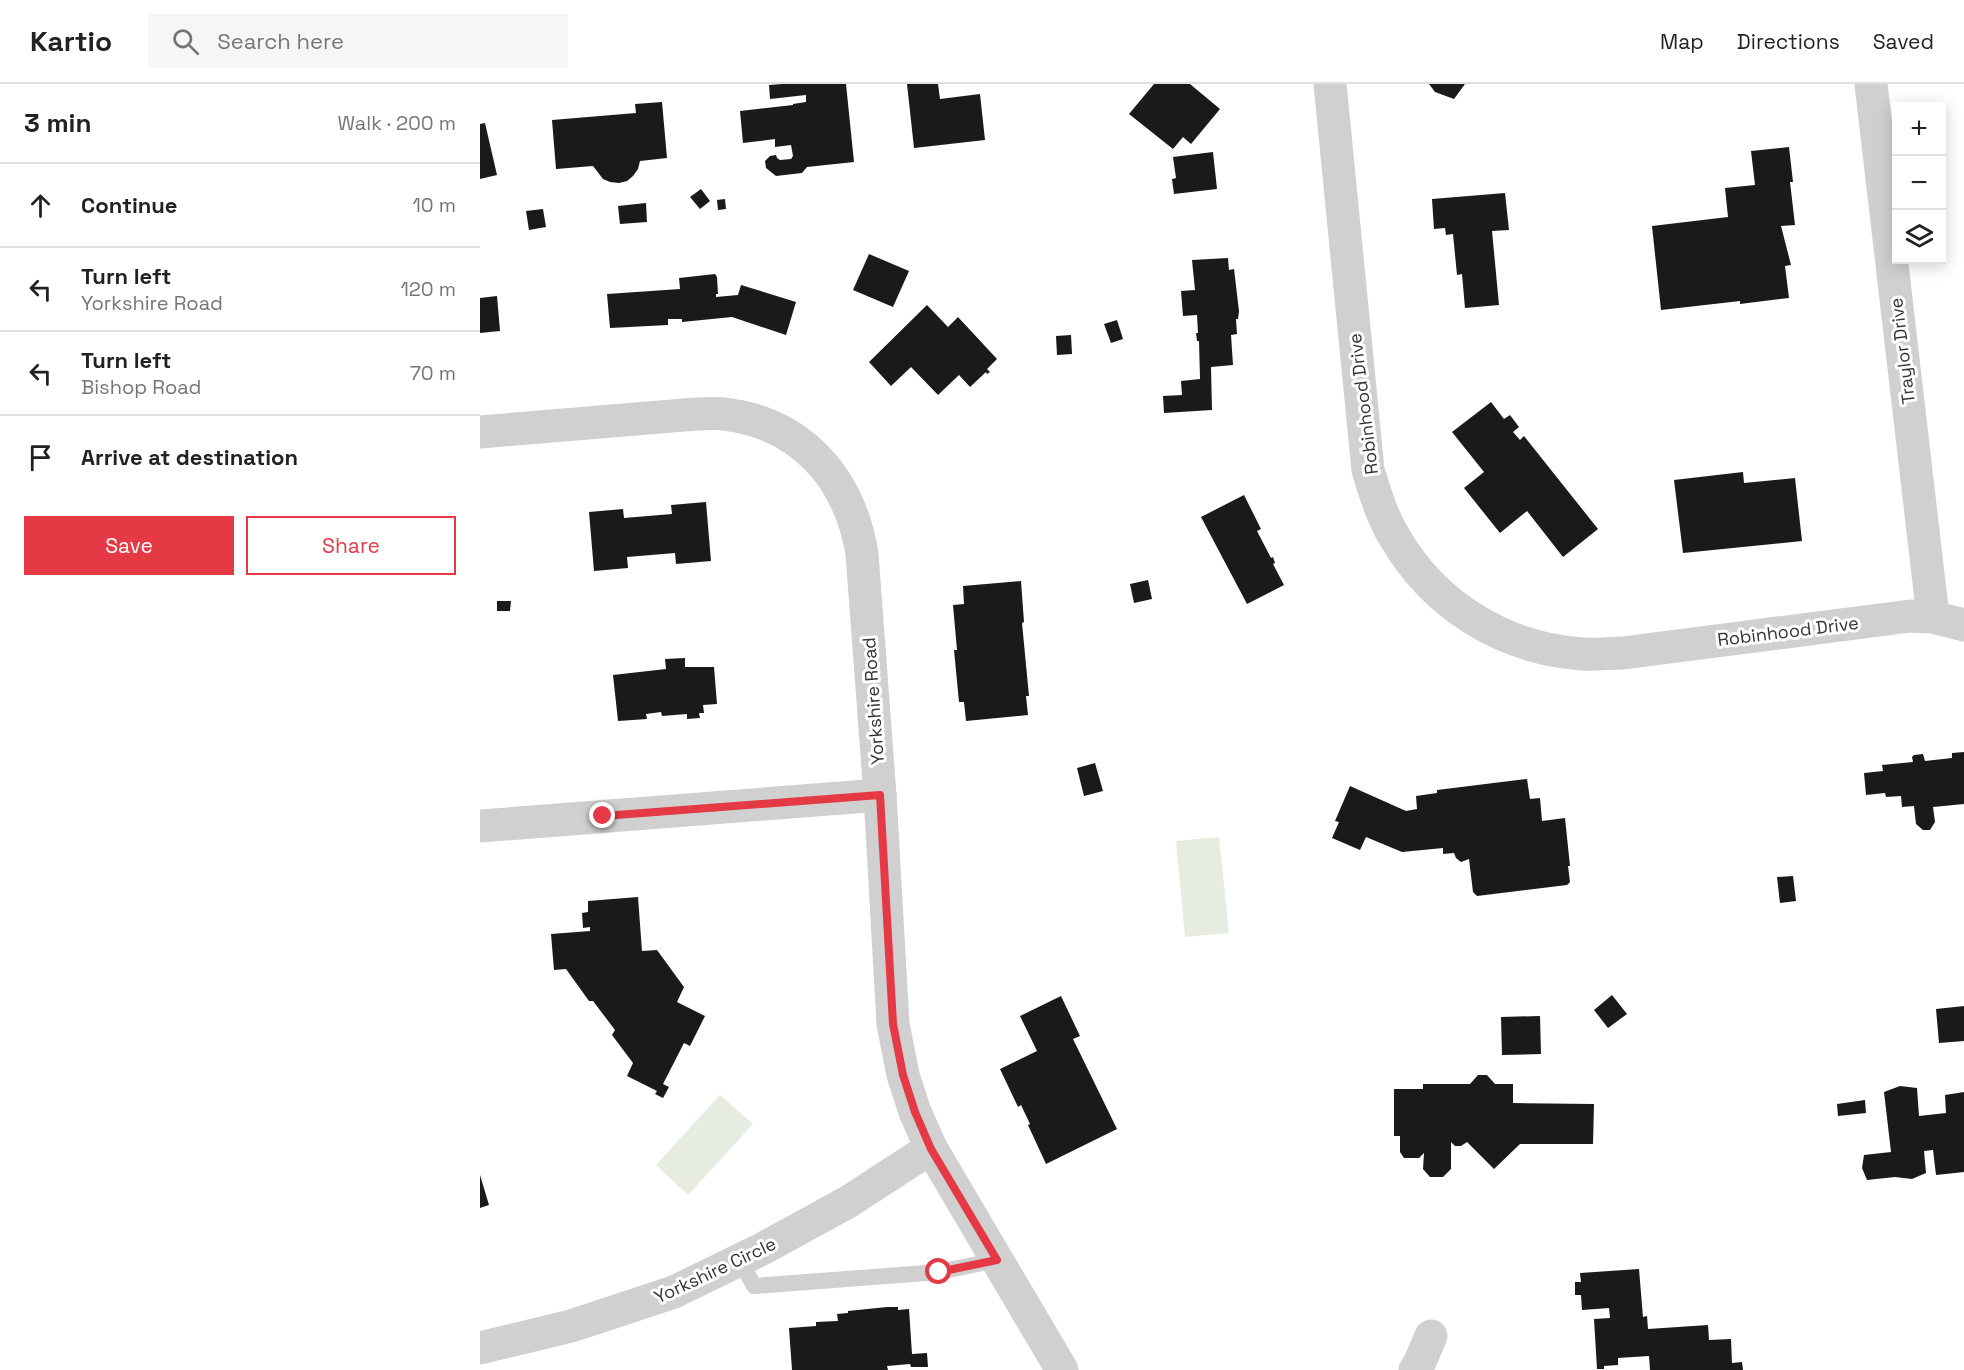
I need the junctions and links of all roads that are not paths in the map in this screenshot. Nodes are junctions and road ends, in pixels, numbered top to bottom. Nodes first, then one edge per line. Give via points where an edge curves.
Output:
1 (1330, 84) edge
2 (1870, 84) edge
3 (480, 432) edge
4 (1933, 617) junction
5 (1964, 625) edge
6 (880, 795) junction
7 (480, 826) edge
8 (931, 1149) junction
9 (740, 1260) junction
10 (997, 1260) junction
11 (1431, 1336) dead end
12 (480, 1348) edge
13 (1062, 1370) edge
14 (1415, 1370) edge

1 - 4 street, Robinhood Drive via 1368,470 1394,537 1438,594 1505,637 1543,649 1583,654 1623,653 1910,616
2 - 4 street, Traylor Drive
3 - 6 street, Yorkshire Road via 723,414 754,420 784,433 810,452 832,475 848,503 858,533
4 - 5 street, Robinhood Drive
6 - 7 street
6 - 8 street, Yorkshire Road via 893,1024 903,1075
8 - 9 street, Yorkshire Circle via 848,1202
8 - 10 street, Yorkshire Road
9 - 10 lane via 754,1286 939,1272
9 - 12 street, Yorkshire Circle via 674,1292 583,1323
10 - 13 street, Yorkshire Road
11 - 14 street

